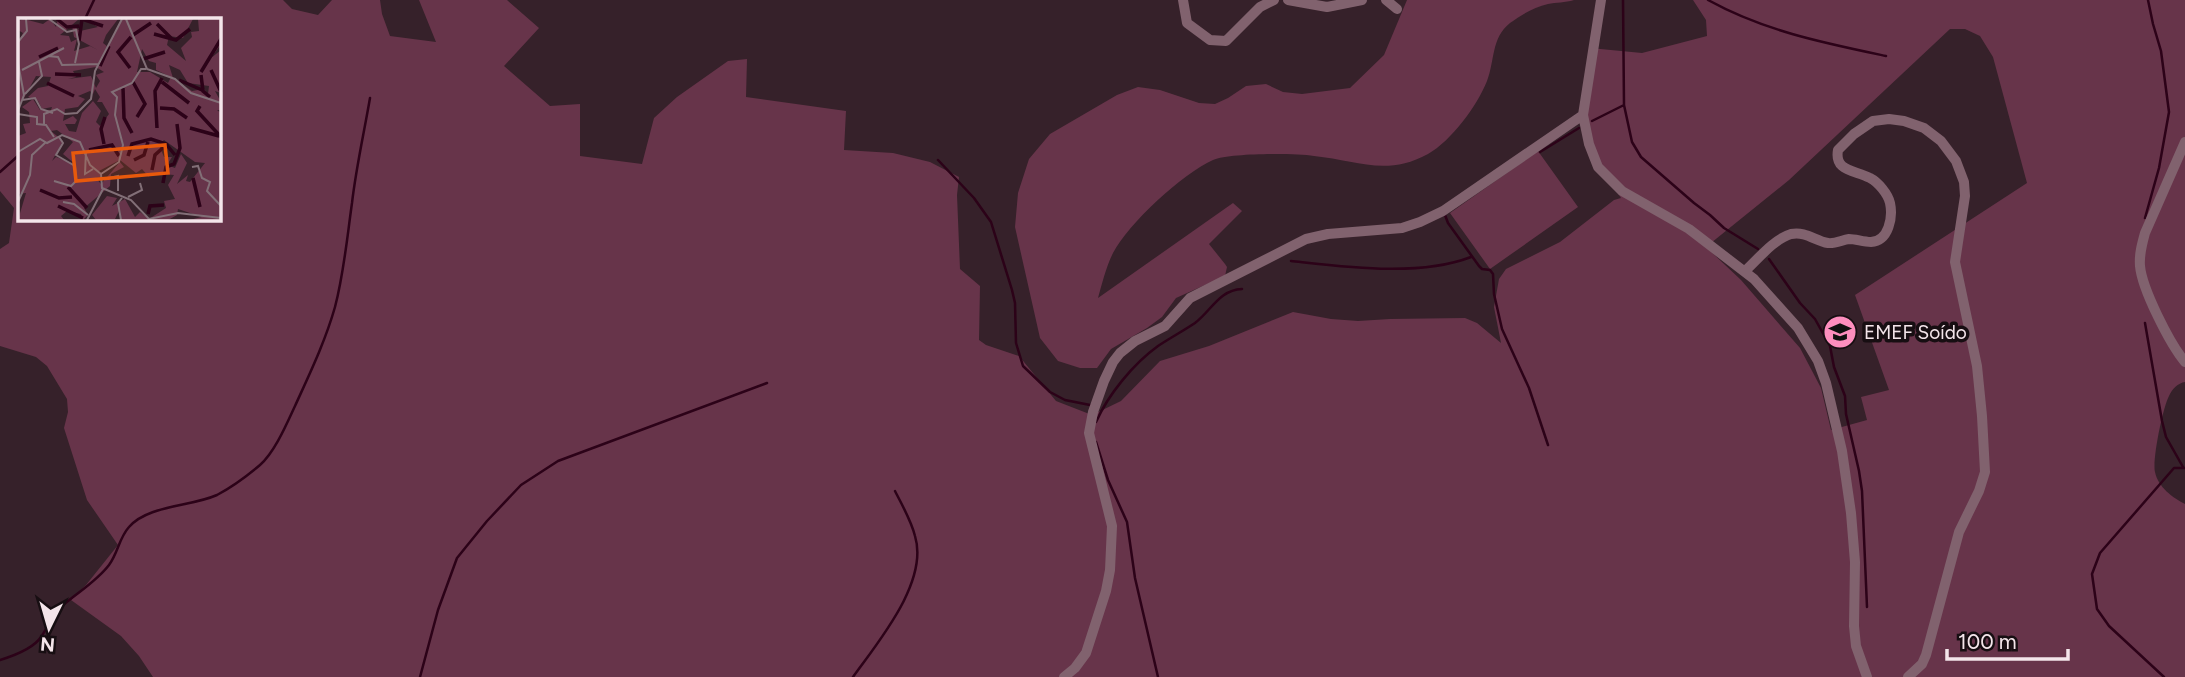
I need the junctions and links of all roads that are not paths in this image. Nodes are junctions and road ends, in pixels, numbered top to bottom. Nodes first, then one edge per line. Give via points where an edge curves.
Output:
1 (1183, 0) edge
2 (1274, 0) edge
3 (1288, 0) edge
4 (1362, 0) edge
5 (1386, 0) edge
6 (1601, 0) edge
7 (1397, 9) dead end
8 (1583, 115) junction
9 (2185, 142) edge
10 (1745, 271) junction
11 (2185, 362) edge
12 (1064, 677) edge
13 (1867, 677) edge
14 (1908, 677) edge

1 - 2 street via 1187,23 1210,40 1226,41 1260,6
3 - 4 street via 1327,7
5 - 7 street
6 - 8 street
8 - 10 street via 1593,158 1612,183 1689,229
8 - 12 street via 1443,211 1402,228 1306,239 1189,298 1165,326 1120,353 1104,381 1089,433 1112,526 1110,570 1086,653
9 - 11 street via 2145,233 2140,266 2165,331
10 - 13 street via 1798,328 1826,383 1851,513 1854,626
10 - 14 street via 1793,234 1832,243 1870,242 1884,235 1890,216 1887,195 1871,178 1846,169 1837,158 1838,150 1866,124 1881,119 1916,124 1941,141 1956,161 1965,189 1956,272 1977,366 1984,472 1959,532 1926,655

